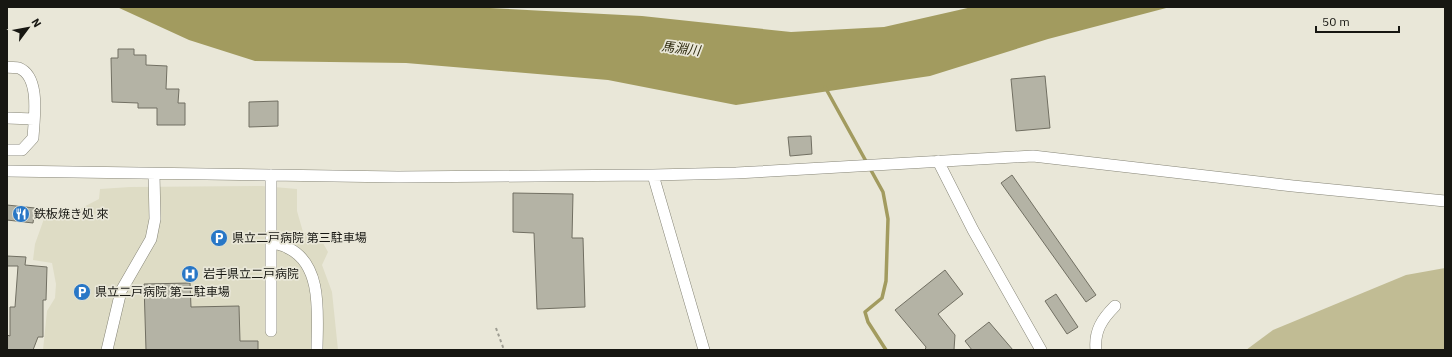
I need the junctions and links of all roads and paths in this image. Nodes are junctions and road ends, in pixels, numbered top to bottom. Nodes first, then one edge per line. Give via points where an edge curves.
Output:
1 (7, 68) edge
2 (7, 118) edge
3 (34, 119) junction
4 (7, 150) edge
5 (938, 161) junction
6 (7, 171) edge
7 (154, 174) junction
8 (271, 175) junction
9 (653, 175) junction
10 (1445, 201) edge
11 (271, 242) junction
12 (1115, 306) dead end
13 (496, 328) dead end
14 (271, 331) dead end
15 (107, 350) edge
16 (317, 350) edge
17 (504, 350) edge
18 (704, 350) edge
19 (1041, 350) edge
20 (1096, 350) edge

1 - 3 street via 19,68 29,76 34,90
2 - 3 street
3 - 4 street via 33,138 22,150
5 - 9 street
5 - 10 street via 1033,156
5 - 19 street via 973,230
6 - 7 street
7 - 8 street
7 - 15 street via 155,219 151,240 122,291
8 - 9 street
8 - 11 street
9 - 18 street
11 - 14 street
11 - 16 street via 289,248 300,256 309,269 317,300
12 - 20 street via 1103,318 1095,340
13 - 17 path

